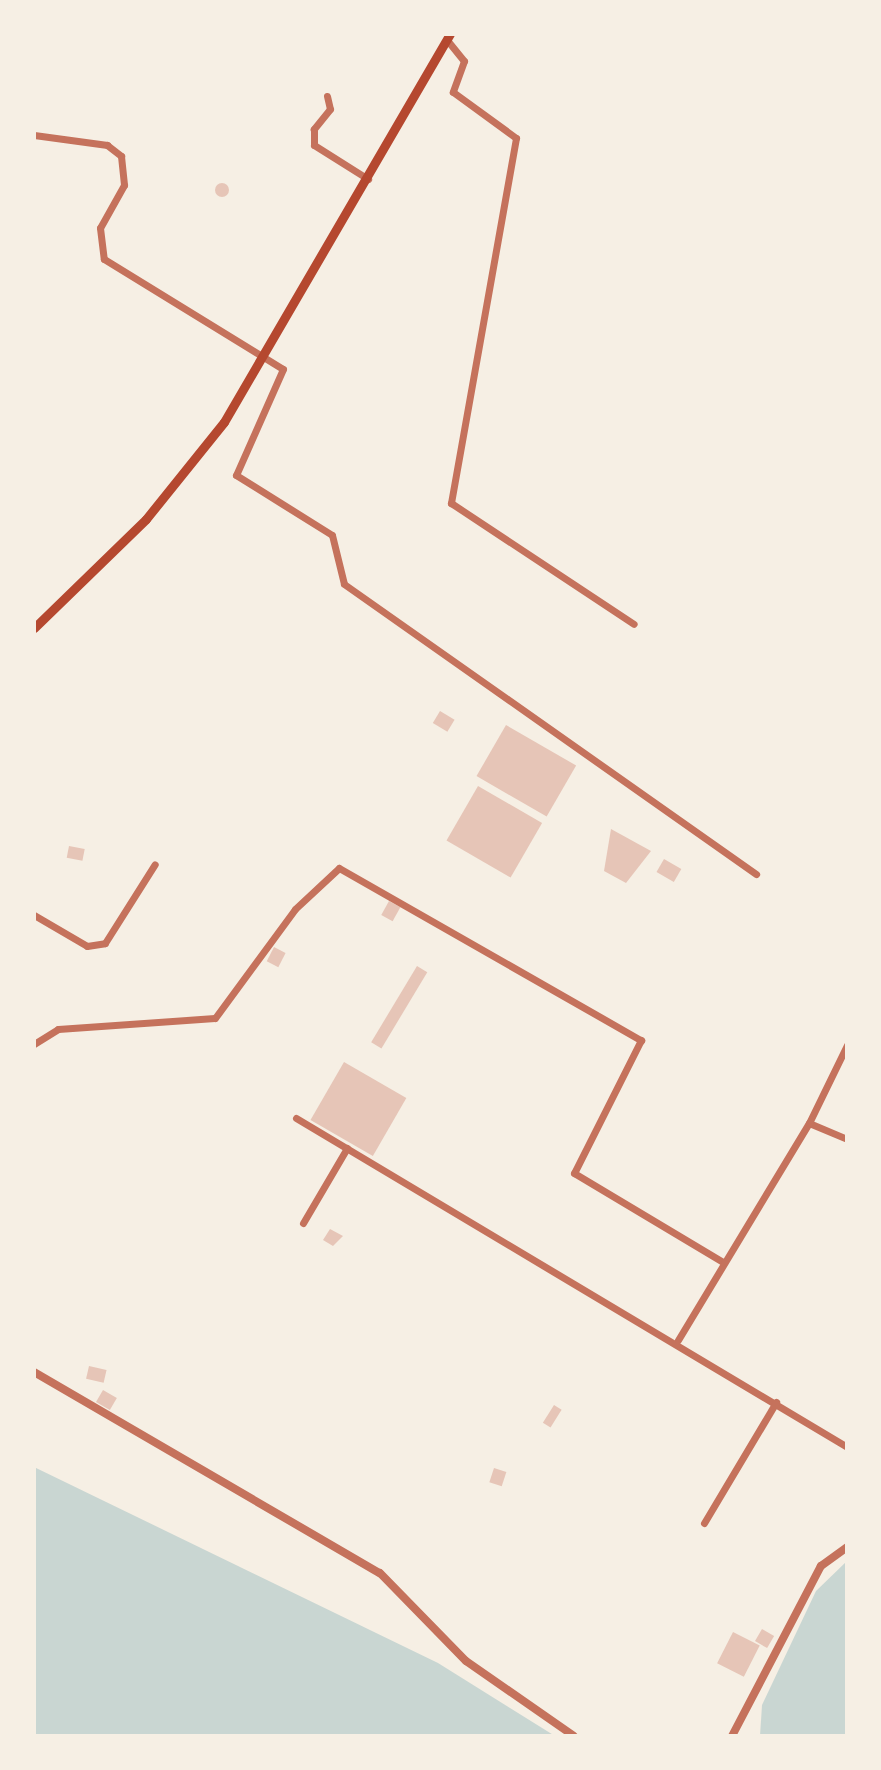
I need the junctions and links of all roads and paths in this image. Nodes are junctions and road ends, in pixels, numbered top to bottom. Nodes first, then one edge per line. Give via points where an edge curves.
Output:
1 (448, 37) edge
2 (327, 96) dead end
3 (34, 135) edge
4 (368, 179) junction
5 (263, 359) junction
6 (634, 624) dead end
7 (34, 628) edge
8 (155, 864) dead end
9 (756, 874) dead end
10 (34, 915) edge
11 (34, 1044) edge
12 (847, 1045) edge
13 (296, 1118) dead end
14 (809, 1123) junction
15 (847, 1139) edge
16 (347, 1148) junction
17 (303, 1223) dead end
18 (723, 1262) junction
19 (678, 1340) junction
20 (34, 1372) edge
21 (776, 1402) junction
22 (847, 1447) edge
23 (704, 1523) dead end
24 (847, 1547) edge
25 (574, 1736) edge
26 (732, 1736) edge

1 - 4 main road
1 - 6 street via 464,61 453,92 516,138 451,503
2 - 4 street via 330,109 314,129 314,145
3 - 5 street via 107,145 121,156 124,185 100,228 104,259
4 - 5 main road
5 - 7 main road via 174,487
5 - 9 street via 283,369 236,475 332,535 344,584
8 - 10 street via 105,943 87,946
11 - 18 street via 58,1029 215,1018 295,909 339,868 641,1040 574,1173
12 - 14 street
13 - 16 street
14 - 15 street
14 - 18 street
16 - 17 street
16 - 19 street
18 - 19 street
19 - 21 street
20 - 25 street via 380,1573 466,1661
21 - 22 street
21 - 23 street
24 - 26 street via 815,1576

